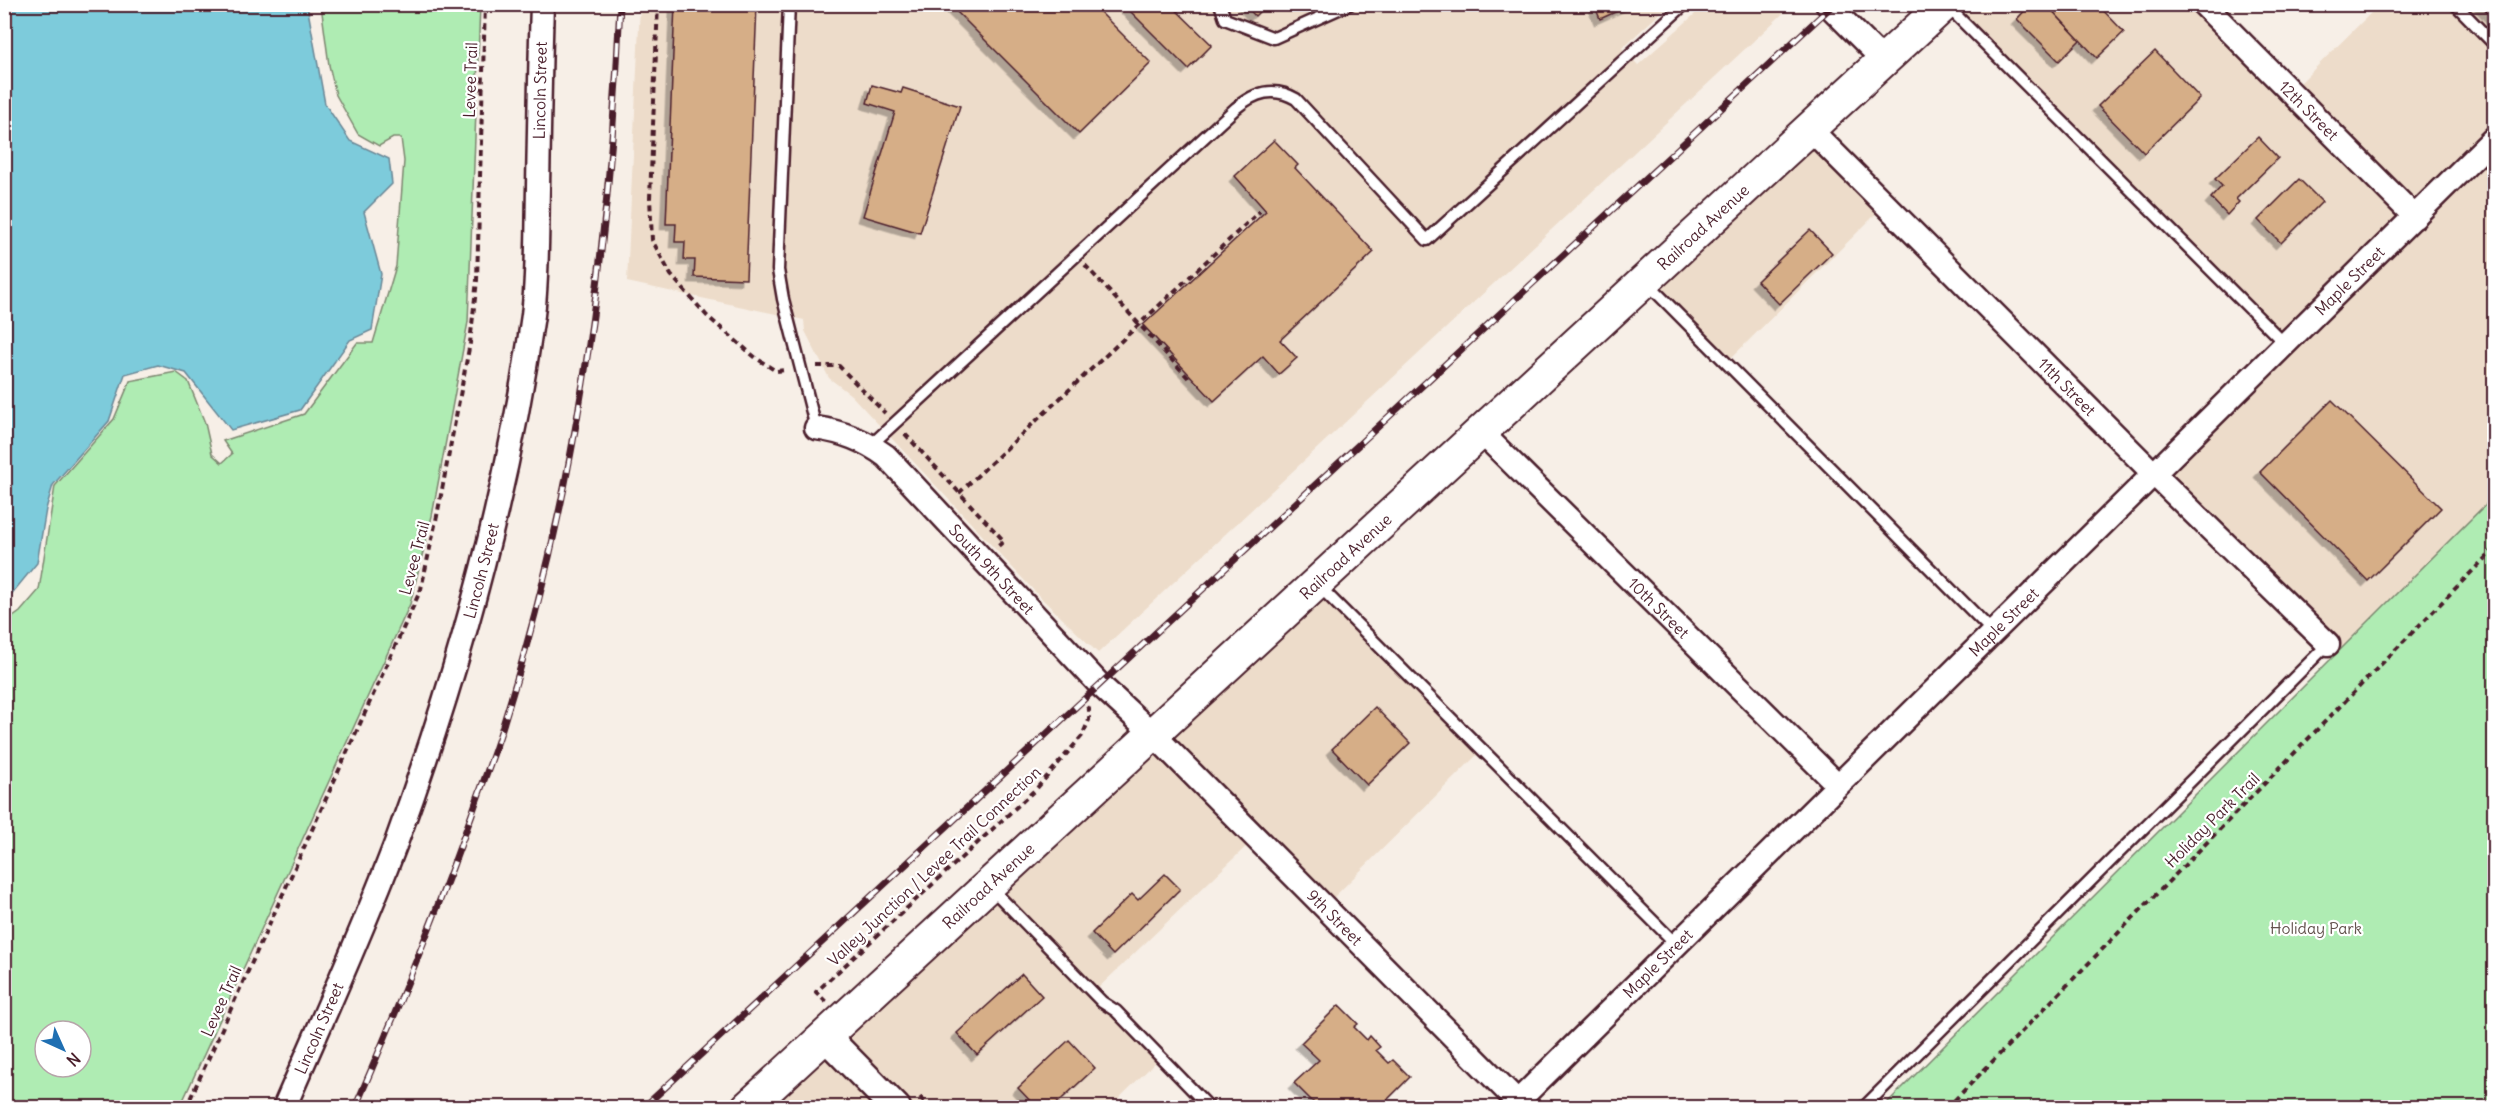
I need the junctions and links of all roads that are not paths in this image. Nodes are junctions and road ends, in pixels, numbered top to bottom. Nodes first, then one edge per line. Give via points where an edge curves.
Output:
1 (542, 4) edge
2 (789, 4) edge
3 (1220, 4) edge
4 (1350, 4) edge
5 (1685, 4) edge
6 (1827, 4) edge
7 (1946, 4) edge
8 (2203, 4) edge
9 (2455, 4) edge
10 (2494, 44) edge
11 (1884, 61) junction
12 (1810, 129) junction
13 (2494, 138) edge
14 (2415, 217) junction
15 (1645, 281) junction
16 (2285, 344) junction
17 (816, 428) joint
18 (1481, 432) junction
19 (871, 445) junction
20 (2154, 474) junction
21 (1316, 584) junction
22 (1993, 632) junction
23 (2328, 644) joint
24 (1152, 734) junction
25 (1838, 785) junction
26 (988, 885) junction
27 (1677, 945) junction
28 (825, 1036) junction
29 (1514, 1104) edge
30 (284, 1107) edge
31 (747, 1107) edge
32 (896, 1107) edge
33 (1210, 1107) edge
34 (1863, 1107) edge

1 - 30 street, Lincoln Street via 533,313 511,440 481,574 396,842
2 - 17 lane via 778,270
3 - 4 lane via 1225,19 1274,38
5 - 19 lane via 1427,240 1296,99 1271,91 1256,94 1236,108
6 - 11 street
7 - 11 main road, Railroad Avenue
7 - 16 lane
8 - 14 street, 12th Street
9 - 10 lane
11 - 12 main road, Railroad Avenue
12 - 15 main road, Railroad Avenue
12 - 20 street, 11th Street
13 - 14 street, Maple Street
14 - 16 street, Maple Street
15 - 18 main road, Railroad Avenue
15 - 22 lane
16 - 20 street, Maple Street
17 - 19 street, South 9th Street via 842,432
18 - 21 main road, Railroad Avenue
18 - 25 street, 10th Street
19 - 24 street, South 9th Street via 886,456 1100,685
20 - 22 street, Maple Street
20 - 23 street, 11th Street
21 - 24 main road, Railroad Avenue
21 - 27 lane
22 - 25 street, Maple Street
23 - 34 lane
24 - 26 main road, Railroad Avenue
24 - 29 street, 9th Street
25 - 27 street, Maple Street
26 - 28 main road, Railroad Avenue
26 - 33 lane
27 - 29 street, Maple Street
28 - 31 main road, Railroad Avenue
28 - 32 street

